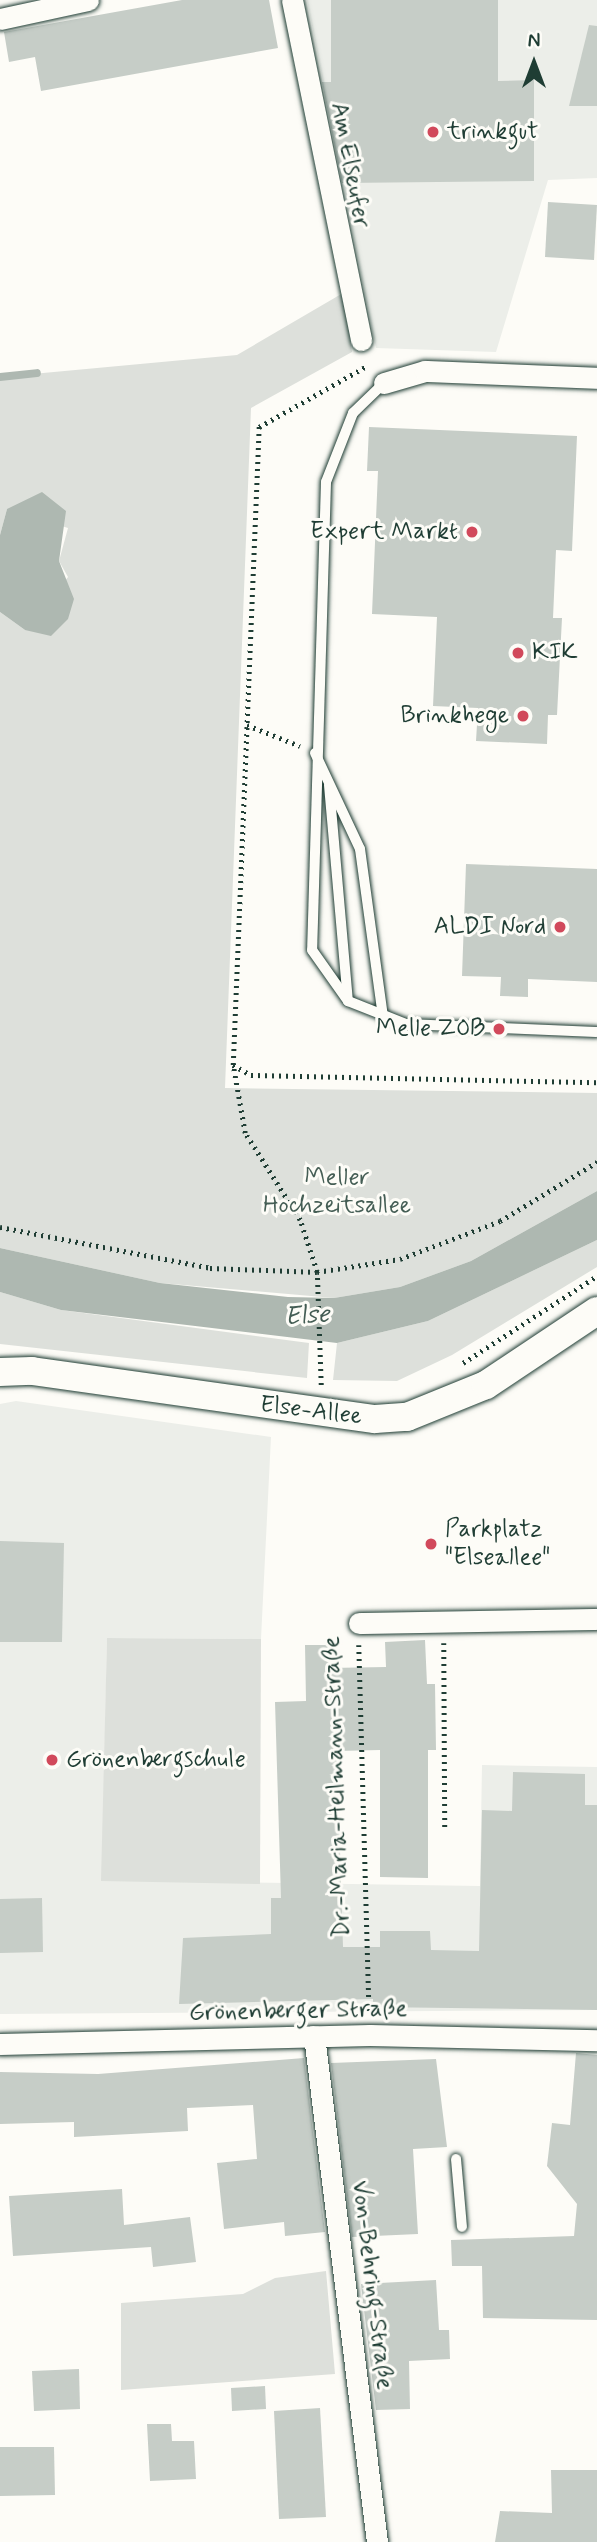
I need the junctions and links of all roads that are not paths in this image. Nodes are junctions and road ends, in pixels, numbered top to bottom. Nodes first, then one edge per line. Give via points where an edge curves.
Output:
1 (88, 0) edge
2 (292, 0) edge
3 (0, 19) edge
4 (360, 340) dead end
5 (597, 378) edge
6 (384, 383) joint
7 (314, 751) junction
8 (329, 782) junction
9 (348, 1001) junction
10 (383, 1017) junction
11 (597, 1032) edge
12 (597, 1311) edge
13 (0, 1372) edge
14 (597, 1619) edge
15 (359, 1623) road end
16 (314, 2036) junction
17 (597, 2040) edge
18 (0, 2044) edge
19 (456, 2159) dead end
20 (462, 2227) dead end
21 (377, 2542) edge

1 - 3 street
2 - 4 street, Am Elseufer
5 - 6 street via 425,371
6 - 7 lane via 354,413 326,482
7 - 8 lane
7 - 9 lane via 312,950
8 - 9 lane
8 - 10 lane via 360,849
9 - 10 lane
10 - 11 lane via 406,1024
12 - 13 street, Else-Allee via 486,1385 407,1417 375,1419 32,1371
14 - 15 street, Dr.-Maria-Heilmann-Straße
16 - 17 street, Grönenberger Straße
16 - 18 street, Grönenberger Straße
16 - 21 street, Von-Behring-Straße
19 - 20 lane

